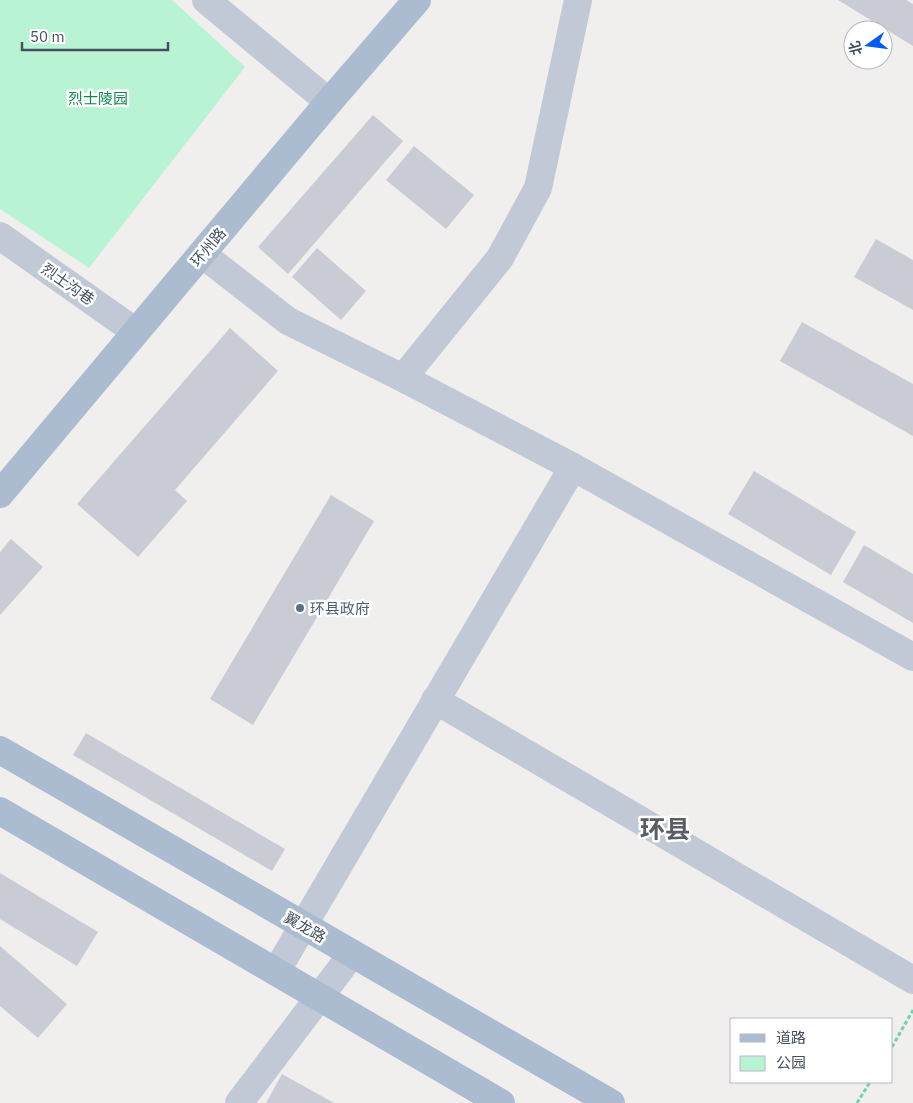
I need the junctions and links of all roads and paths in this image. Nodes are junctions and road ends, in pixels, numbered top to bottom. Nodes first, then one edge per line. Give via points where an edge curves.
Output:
1 (206, 0) edge
2 (417, 0) edge
3 (578, 0) edge
4 (329, 102) junction
5 (0, 236) edge
6 (202, 254) junction
7 (136, 332) junction
8 (403, 378) junction
9 (573, 467) junction
10 (0, 494) edge
11 (913, 656) edge
12 (436, 700) junction
13 (0, 750) edge
14 (0, 811) edge
15 (302, 925) junction
16 (352, 954) junction
17 (276, 972) junction
18 (913, 980) edge
19 (319, 997) junction
20 (913, 1010) edge
21 (893, 1045) edge
22 (869, 1083) edge
23 (240, 1103) edge
24 (501, 1103) edge
25 (610, 1103) edge
26 (857, 1103) edge

1 - 4 street
2 - 4 main road, 环州路
3 - 8 street via 538,188 500,258
4 - 6 main road, 环州路
5 - 7 street, 烈士沟巷
6 - 7 main road, 环州路
6 - 8 street via 288,321
7 - 10 main road, 环州路
8 - 9 street
9 - 11 street
9 - 12 street
12 - 15 street
12 - 18 street
13 - 15 main road, 翼龙路
14 - 17 main road
15 - 16 main road, 翼龙路
15 - 17 street
16 - 19 street
16 - 25 main road, 翼龙路
17 - 19 main road
19 - 23 street
19 - 24 main road
20 - 21 path
22 - 26 path

